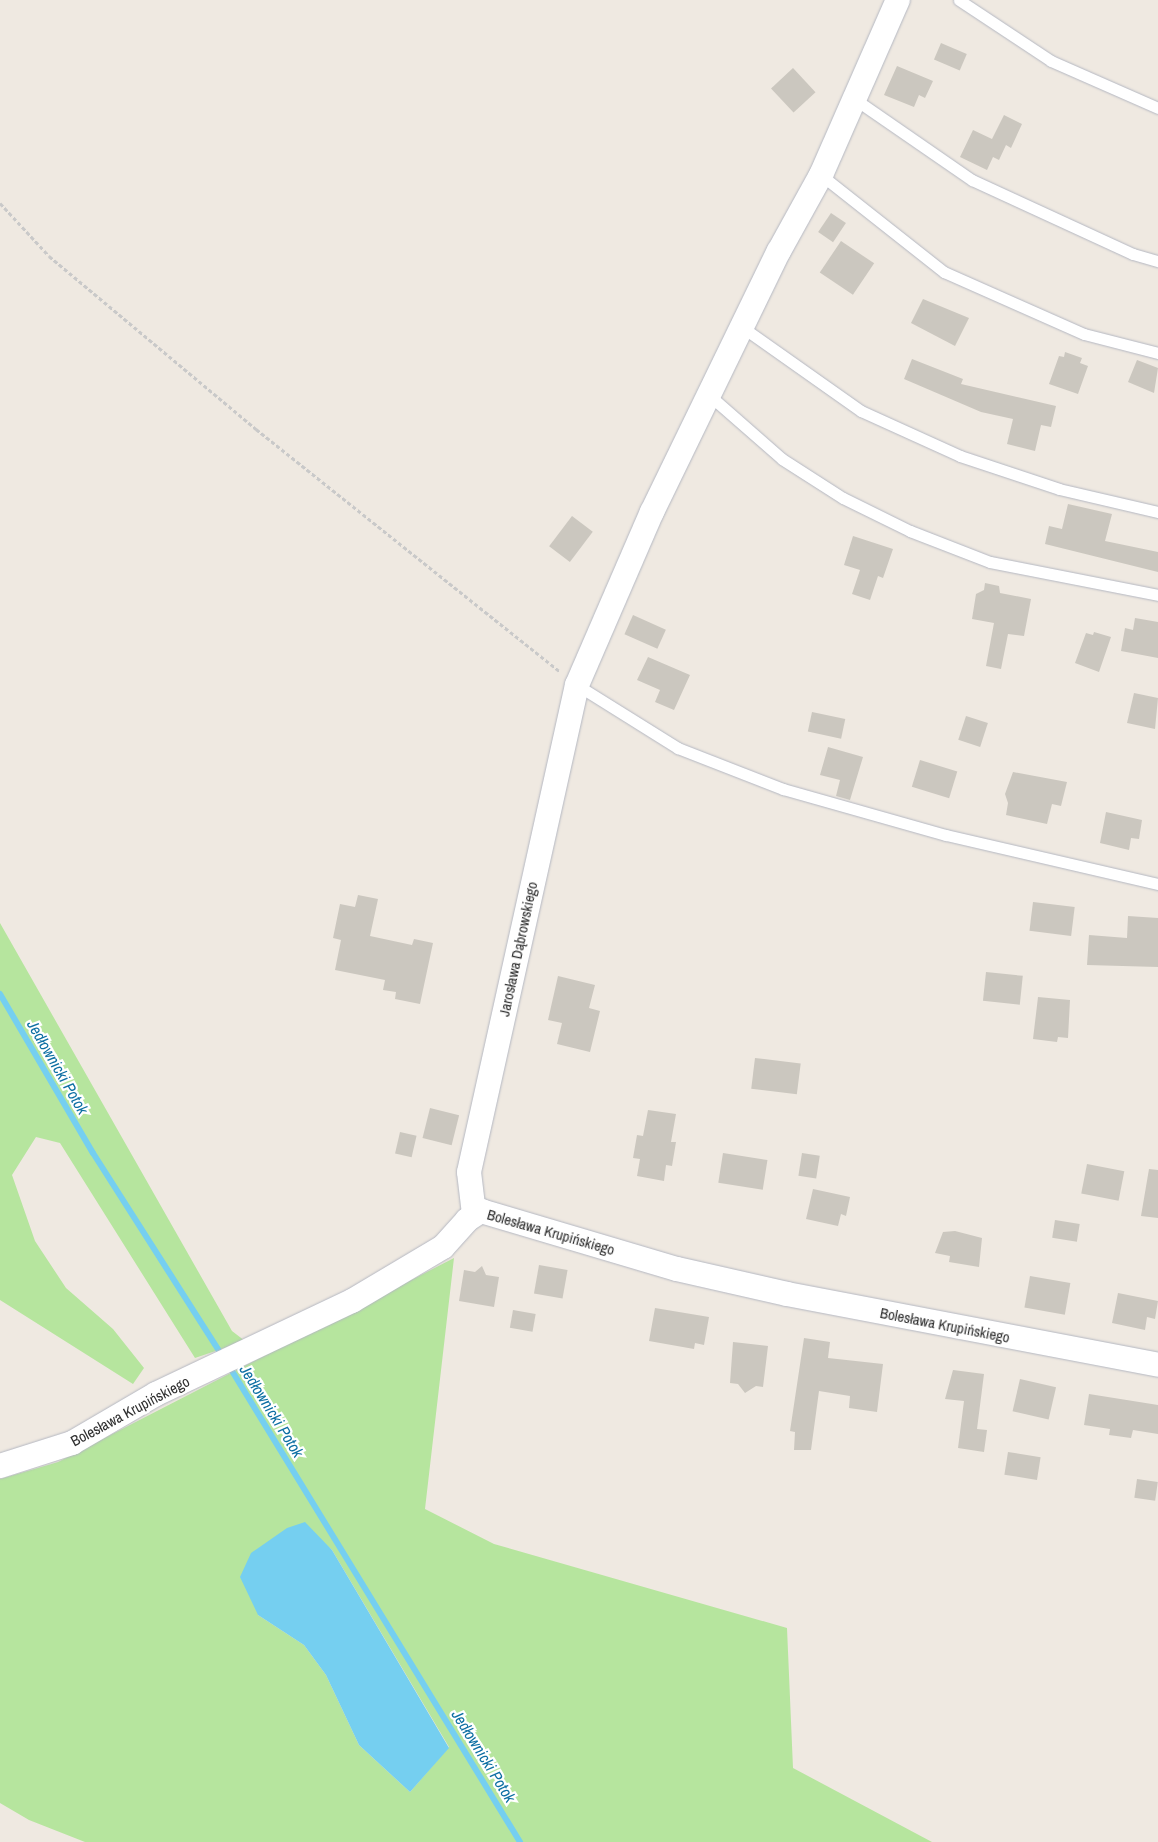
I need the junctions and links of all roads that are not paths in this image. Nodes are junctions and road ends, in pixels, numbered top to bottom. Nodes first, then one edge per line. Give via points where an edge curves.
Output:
1 (898, 0) edge
2 (959, 0) edge
3 (856, 100) junction
4 (1158, 108) edge
5 (821, 174) junction
6 (1158, 262) edge
7 (742, 327) junction
8 (1158, 354) edge
9 (709, 396) junction
10 (1158, 512) edge
11 (1158, 595) edge
12 (577, 685) junction
13 (1158, 884) edge
14 (474, 1214) junction
15 (1158, 1365) edge
16 (0, 1466) edge

1 - 3 street, Jarosława Dąbrowskiego
2 - 4 lane via 1051,61
3 - 5 street, Jarosława Dąbrowskiego
3 - 6 lane via 972,180 1133,254
5 - 7 street, Jarosława Dąbrowskiego
5 - 8 lane via 944,272 1084,334
7 - 9 street, Jarosława Dąbrowskiego
7 - 10 lane via 861,411 960,456 1059,489
9 - 11 lane via 782,459 843,498 910,531 990,562
9 - 12 street, Jarosława Dąbrowskiego via 652,512
12 - 13 lane via 678,748 783,789 946,835
12 - 14 street, Jarosława Dąbrowskiego via 469,1172
14 - 15 street, Bolesława Krupińskiego via 481,1211 677,1269 787,1294
14 - 16 street, Bolesława Krupińskiego via 443,1247 352,1300 156,1394 72,1443

